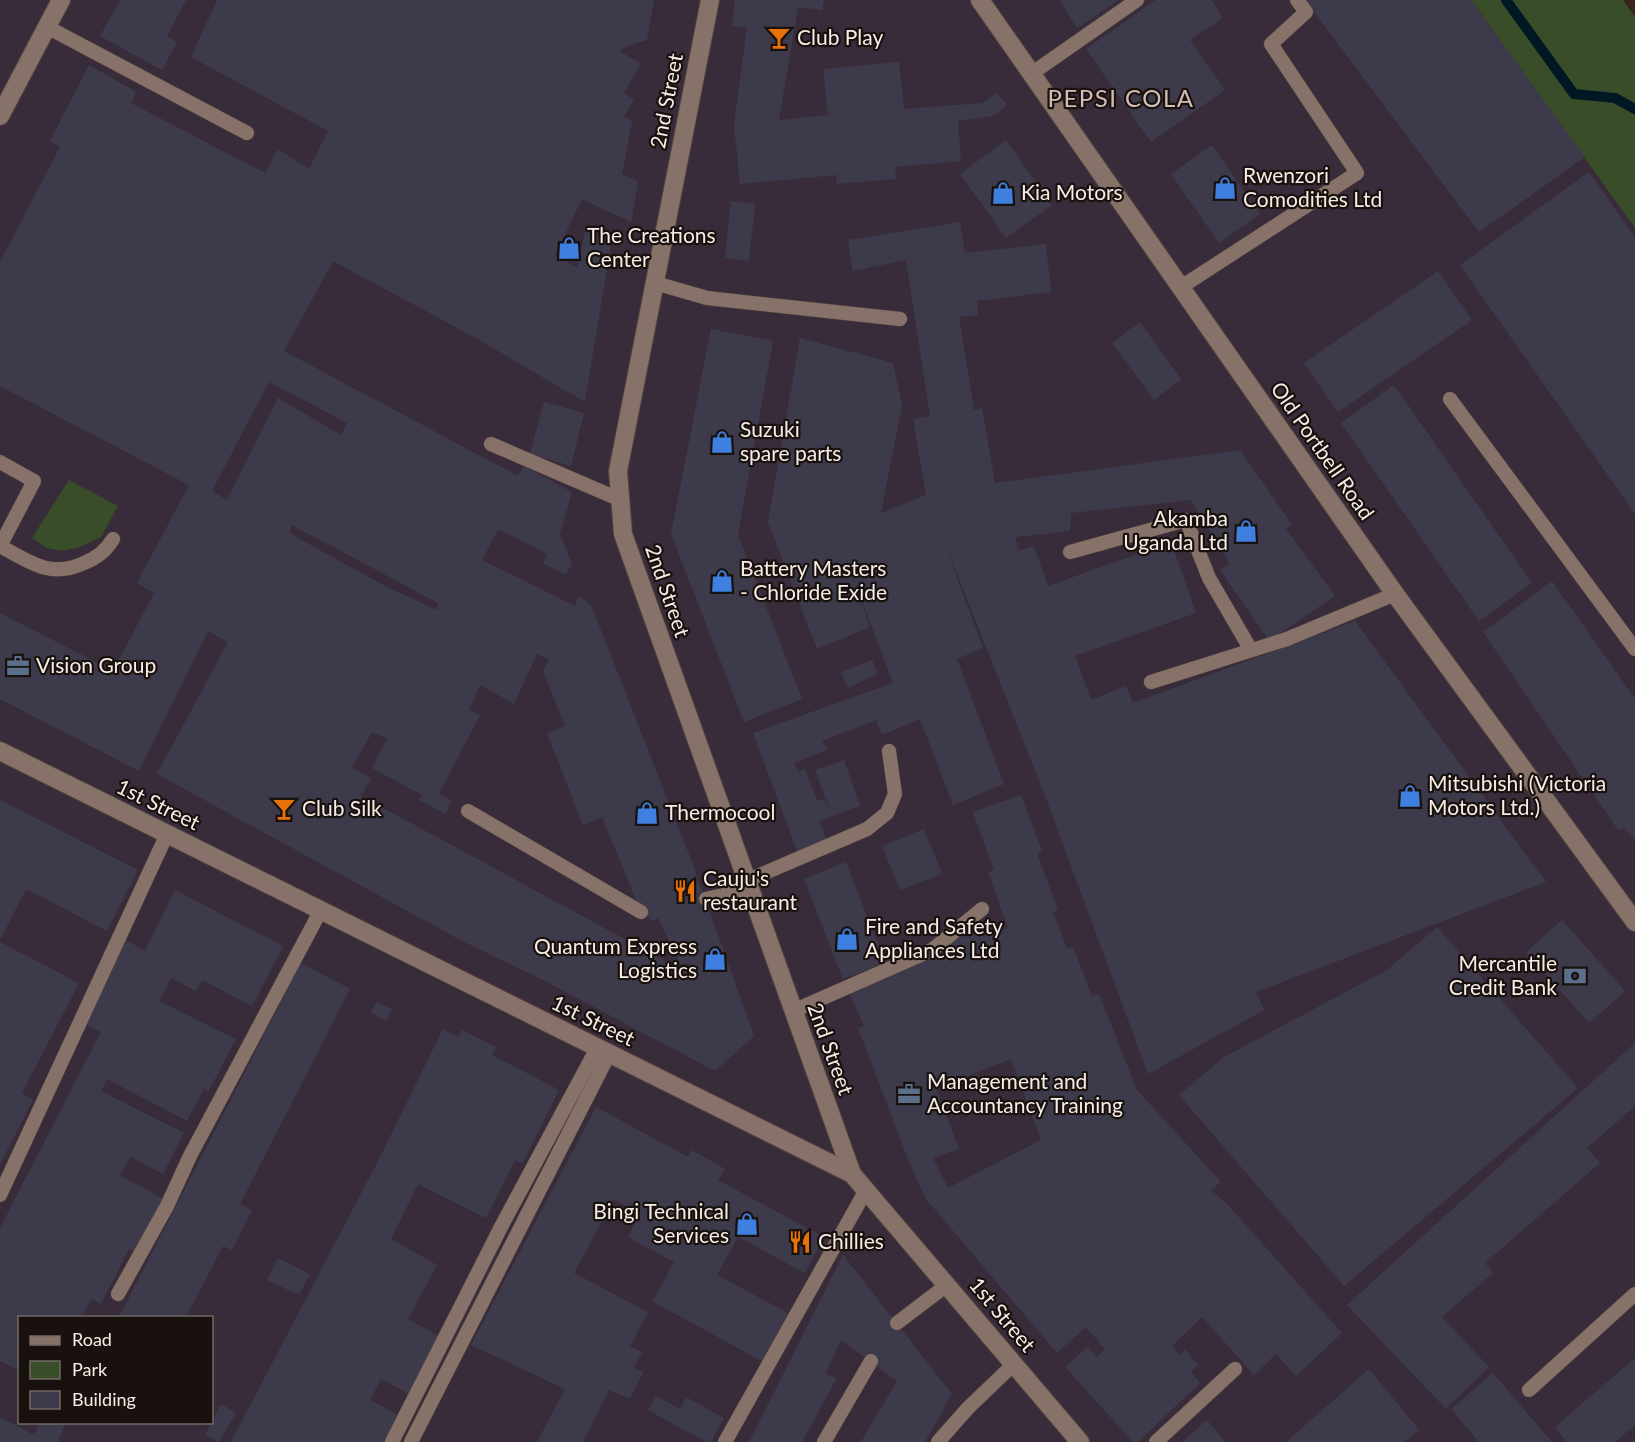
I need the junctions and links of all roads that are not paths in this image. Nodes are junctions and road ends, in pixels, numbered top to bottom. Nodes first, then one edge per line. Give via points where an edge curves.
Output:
1 (61, 0) edge
2 (710, 0) edge
3 (980, 0) edge
4 (1137, 0) edge
5 (1297, 0) edge
6 (47, 27) junction
7 (1031, 74) junction
8 (0, 116) edge
9 (247, 133) dead end
10 (655, 283) junction
11 (1180, 287) junction
12 (900, 319) dead end
13 (1450, 399) dead end
14 (491, 444) dead end
15 (0, 462) edge
16 (621, 500) junction
17 (113, 539) dead end
18 (0, 546) edge
19 (1070, 552) dead end
20 (1395, 594) junction
21 (1635, 649) edge
22 (1251, 650) junction
23 (1151, 682) dead end
24 (890, 751) dead end
25 (0, 752) edge
26 (468, 811) dead end
27 (167, 834) junction
28 (747, 885) junction
29 (706, 899) dead end
30 (982, 909) dead end
31 (321, 910) junction
32 (641, 912) dead end
33 (1635, 922) edge
34 (793, 1011) junction
35 (603, 1051) junction
36 (852, 1174) junction
37 (866, 1190) junction
38 (0, 1195) edge
39 (947, 1285) junction
40 (118, 1294) dead end
41 (1635, 1294) edge
42 (897, 1323) dead end
43 (871, 1362) dead end
44 (1014, 1364) junction
45 (1235, 1370) dead end
46 (1529, 1390) dead end
47 (392, 1442) edge
48 (411, 1442) edge
49 (725, 1442) edge
50 (824, 1442) edge
51 (938, 1442) edge
52 (1080, 1442) edge
53 (1156, 1442) edge

1 - 6 street
2 - 10 street, 2nd Street
3 - 7 street, Old Portbell Road
4 - 7 lane
5 - 11 lane via 1306,12 1271,44 1357,173
6 - 8 street
6 - 9 lane
7 - 11 street, Old Portbell Road
10 - 12 lane via 707,298
10 - 16 street, 2nd Street via 618,471
11 - 20 street, Old Portbell Road
13 - 21 lane
14 - 16 lane
15 - 18 lane via 34,481
16 - 28 street, 2nd Street via 623,534
17 - 18 lane via 92,560 57,571 44,569
19 - 22 lane via 1186,520 1209,578
20 - 22 lane
20 - 33 street, Old Portbell Road
22 - 23 lane
24 - 28 lane via 895,794 887,813 867,829
25 - 27 street, 1st Street
26 - 32 lane
27 - 31 street, 1st Street
27 - 38 lane
28 - 29 lane
28 - 34 street, 2nd Street
30 - 34 lane via 932,950
31 - 35 street, 1st Street
31 - 40 lane
34 - 36 street, 2nd Street
35 - 36 street, 1st Street
35 - 47 lane via 502,1225
35 - 48 lane
36 - 37 street, 1st Street
37 - 39 street, 1st Street
37 - 49 lane
39 - 42 lane
39 - 44 street, 1st Street
41 - 46 lane
43 - 50 lane
44 - 51 lane
44 - 52 street, 1st Street
45 - 53 lane

